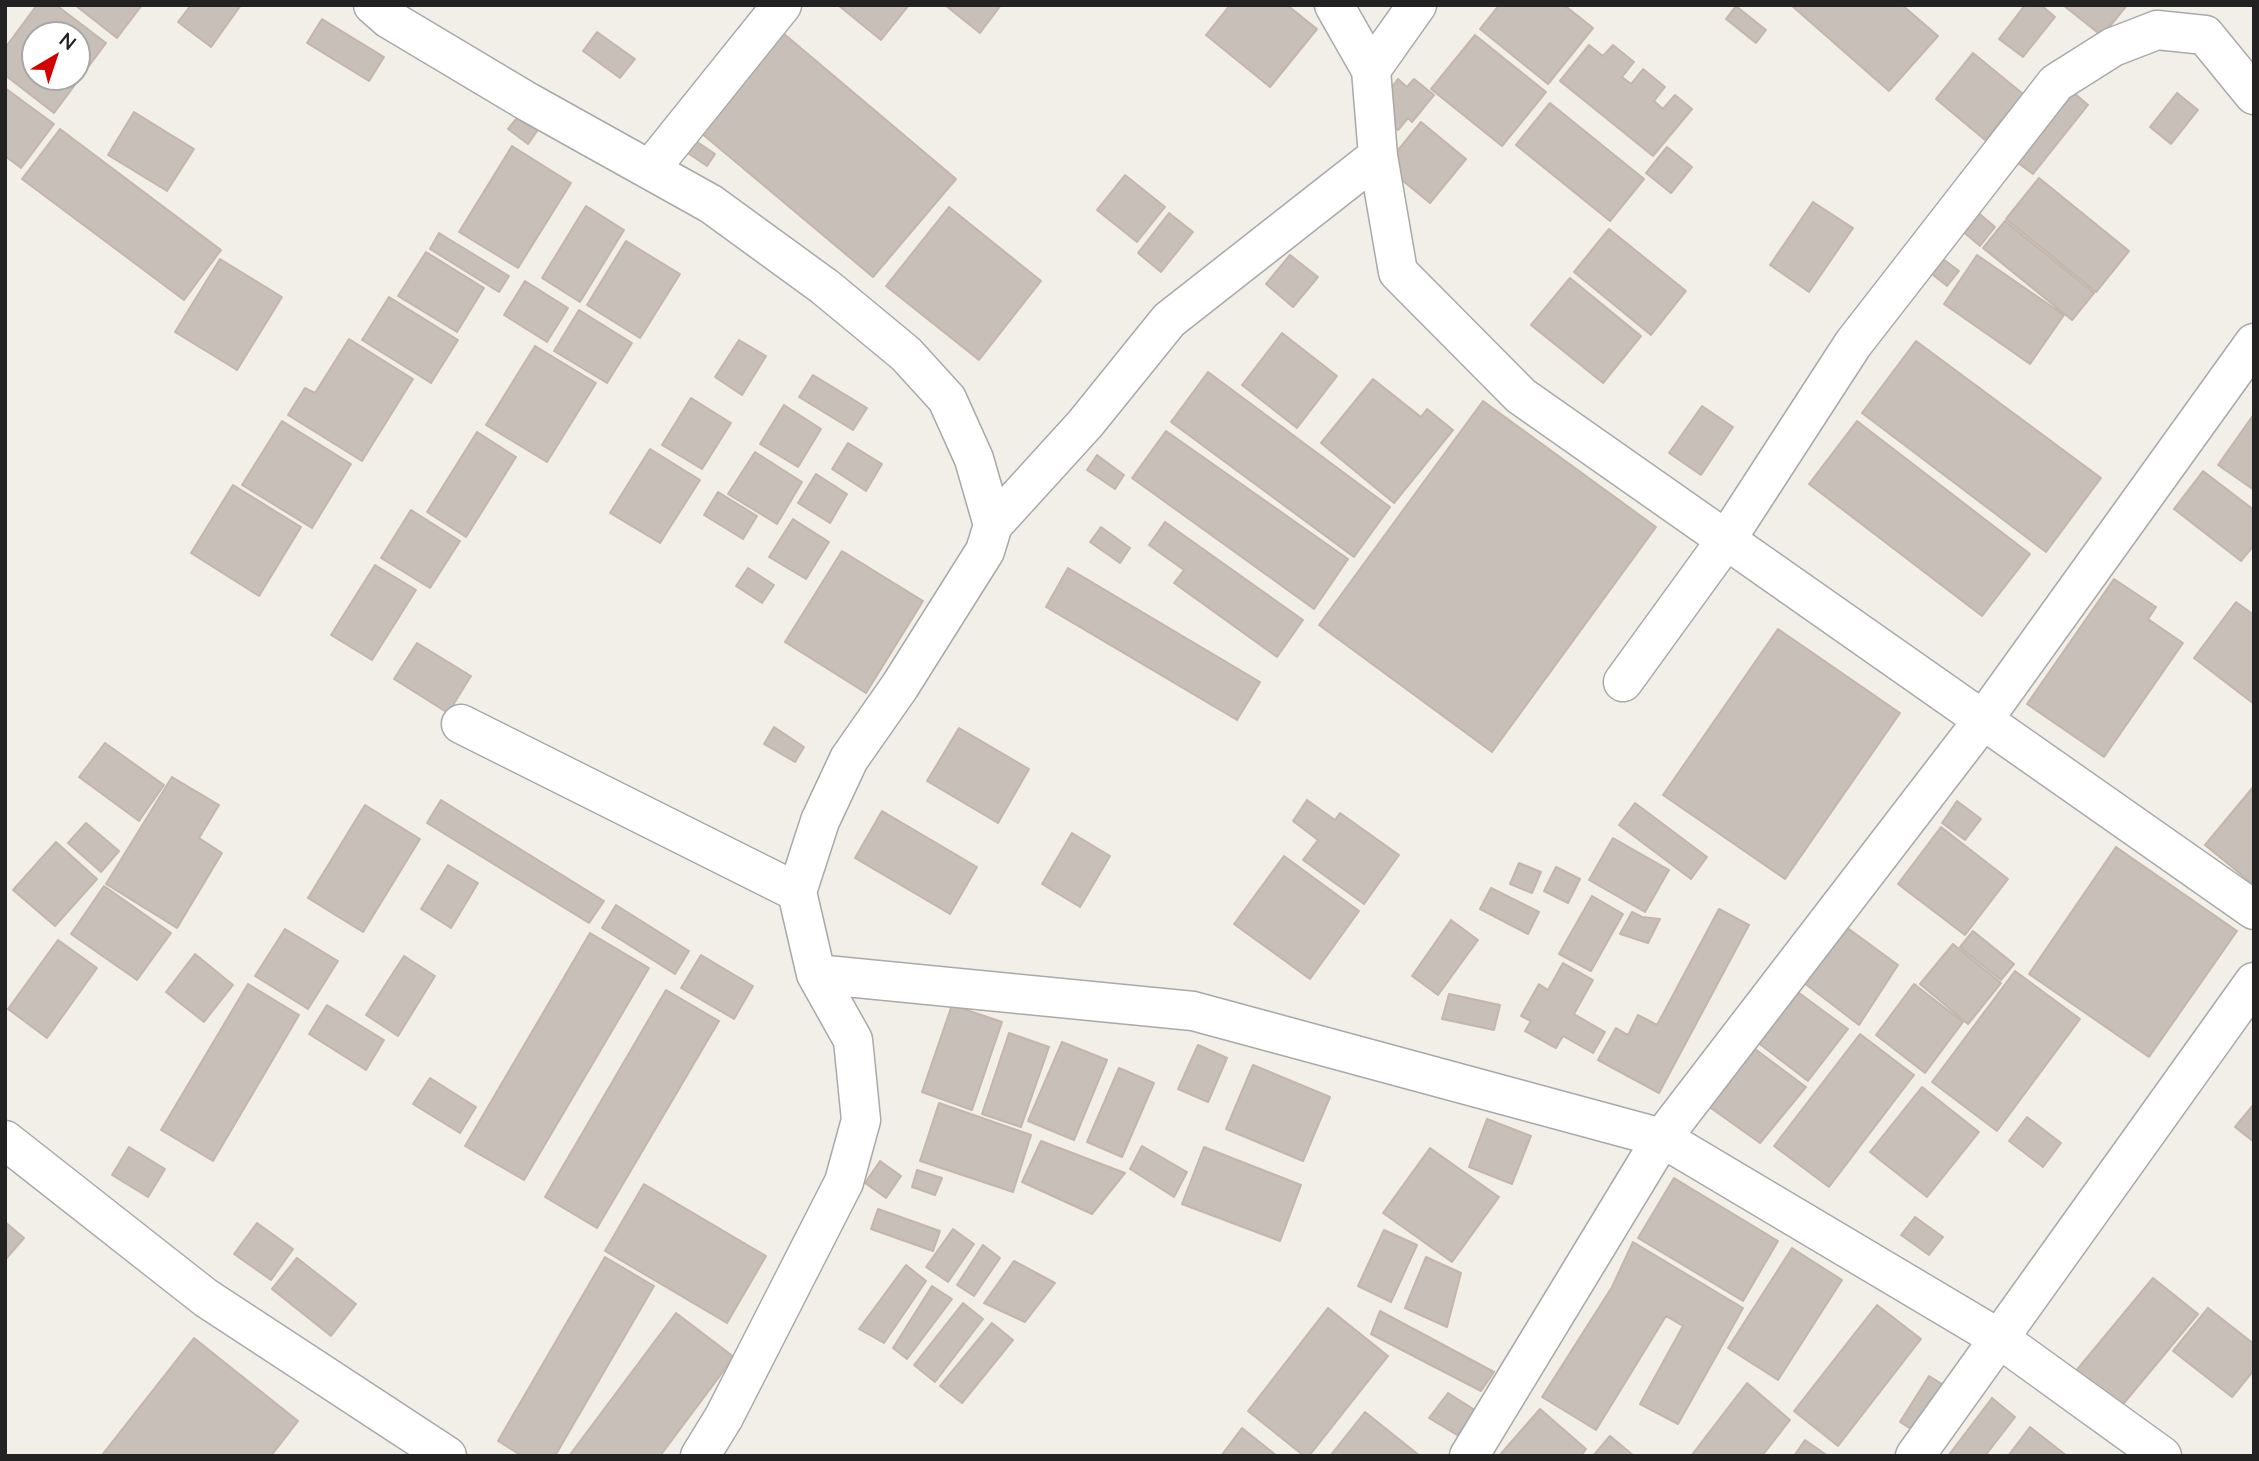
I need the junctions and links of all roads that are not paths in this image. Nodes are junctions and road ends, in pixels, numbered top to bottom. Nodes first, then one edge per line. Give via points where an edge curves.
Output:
1 (373, 5) edge
2 (782, 5) edge
3 (1334, 5) edge
4 (1417, 5) edge
5 (1371, 70) junction
6 (2254, 95) edge
7 (1378, 156) junction
8 (651, 168) junction
9 (2254, 343) edge
10 (993, 525) junction
11 (1726, 540) junction
12 (1623, 682) dead end
13 (1983, 720) junction
14 (461, 724) dead end
15 (797, 892) junction
16 (2254, 910) edge
17 (816, 974) junction
18 (2254, 982) edge
19 (1662, 1138) junction
20 (5, 1140) edge
21 (2000, 1339) junction
22 (447, 1456) edge
23 (700, 1456) edge
24 (1469, 1456) edge
25 (1915, 1456) edge
26 (2162, 1456) edge

1 - 8 street via 528,102
2 - 8 street
3 - 5 street
4 - 5 street
5 - 7 street
6 - 11 street via 2205,35 2157,30 2113,47 2056,83 1853,344
7 - 10 street via 1169,320 1085,424
7 - 11 street via 1398,272 1521,396
8 - 10 street via 711,204 906,354 947,399 974,459
9 - 13 street
10 - 15 street via 985,551 849,759 820,821
11 - 12 street
11 - 13 street
13 - 16 street
13 - 19 street
14 - 15 street
15 - 17 street
17 - 19 street via 1193,1011
17 - 23 street via 853,1040 861,1120 844,1182
18 - 21 street
19 - 21 street
19 - 24 street
20 - 22 street via 206,1298
21 - 25 street
21 - 26 street

